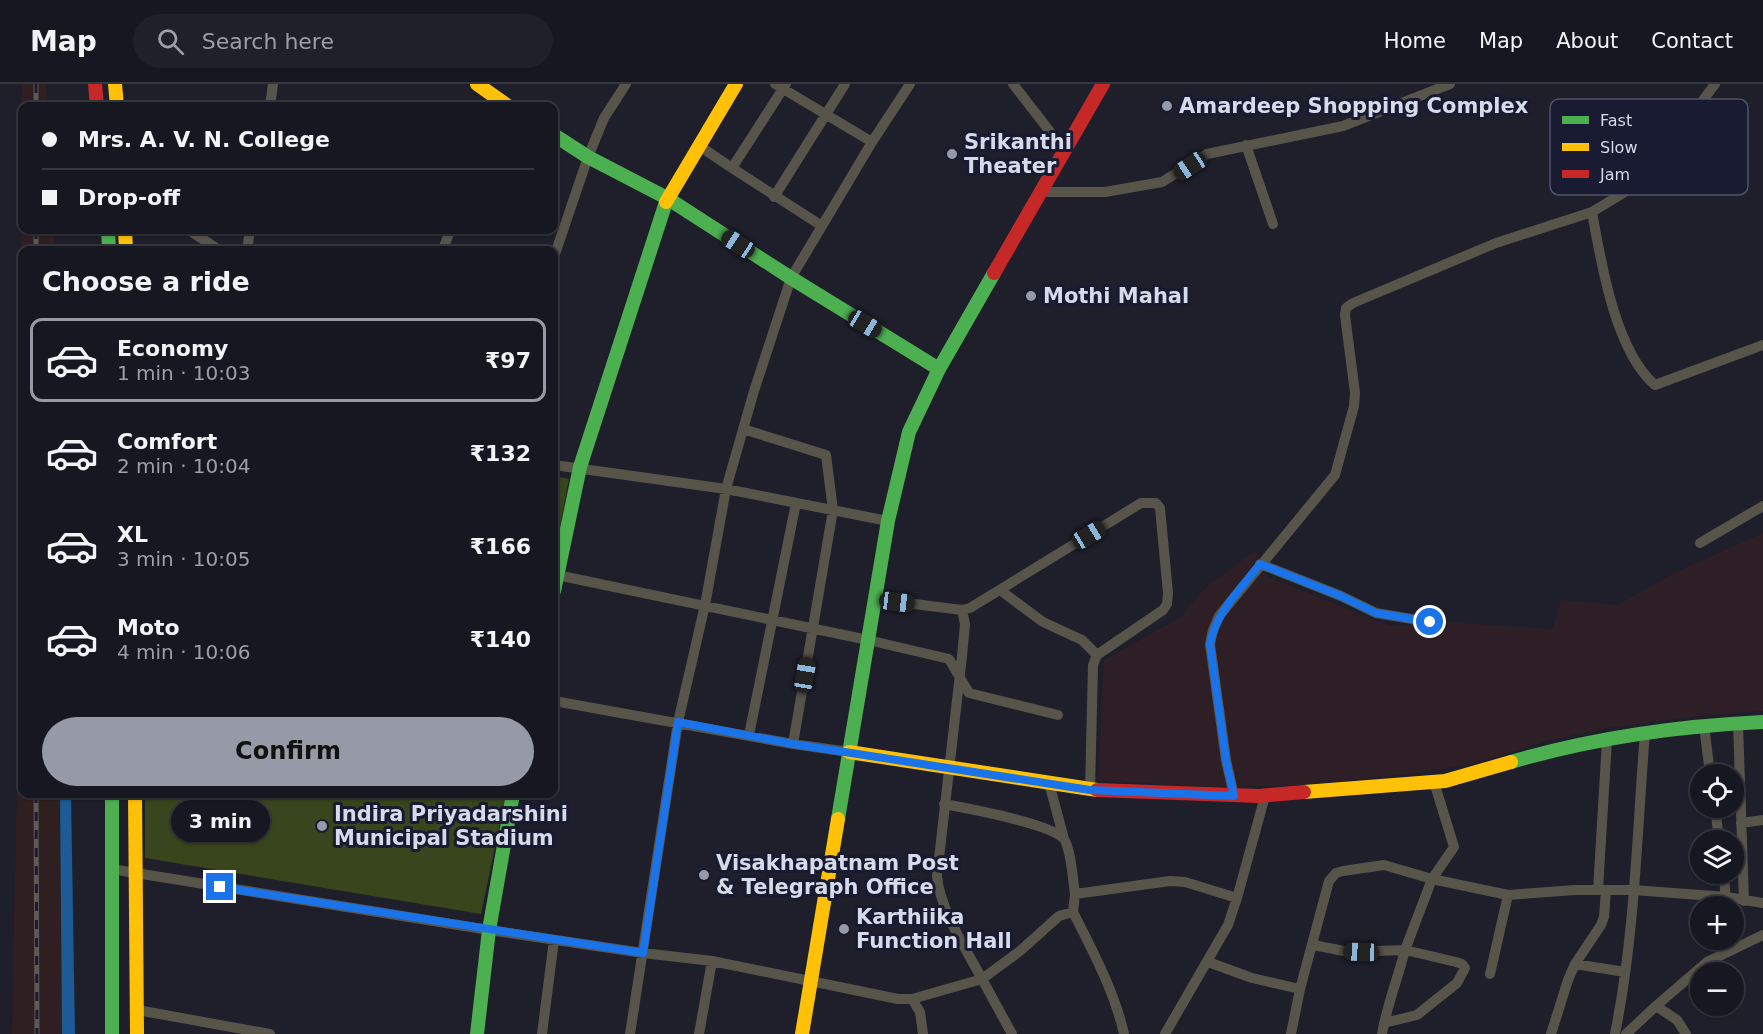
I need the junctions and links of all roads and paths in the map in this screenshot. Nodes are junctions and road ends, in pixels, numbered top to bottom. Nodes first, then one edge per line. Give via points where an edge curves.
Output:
1 (95, 84) edge
2 (115, 84) edge
3 (273, 84) edge
4 (477, 84) edge
5 (626, 84) edge
6 (736, 84) edge
7 (844, 84) edge
8 (910, 84) edge
9 (1012, 84) edge
10 (1103, 84) edge
11 (1450, 84) edge
12 (1715, 84) edge
13 (781, 86) edge
14 (1704, 99) edge
15 (97, 102) edge
16 (117, 102) edge
17 (271, 102) edge
18 (492, 102) edge
19 (826, 114) junction
20 (558, 138) edge
21 (872, 142) junction
22 (698, 145) junction
23 (1246, 145) junction
24 (1065, 151) junction
25 (588, 157) junction
26 (732, 168) junction
27 (1042, 192) junction
28 (1620, 195) edge
29 (774, 197) junction
30 (667, 198) junction
31 (1592, 212) junction
32 (1273, 224) dead end
33 (822, 226) junction
34 (195, 234) edge
35 (213, 246) edge
36 (558, 246) edge
37 (791, 278) junction
38 (1763, 345) edge
39 (939, 369) junction
40 (743, 429) junction
41 (558, 465) edge
42 (580, 467) junction
43 (726, 489) junction
44 (796, 503) junction
45 (1763, 506) edge
46 (833, 510) junction
47 (888, 521) junction
48 (1700, 543) dead end
49 (1260, 564) junction
50 (558, 570) edge
51 (558, 575) edge
52 (1000, 590) junction
53 (875, 599) junction
54 (705, 605) junction
55 (962, 610) junction
56 (772, 620) junction
57 (1430, 622) dead end
58 (813, 628) junction
59 (868, 640) junction
60 (1097, 656) junction
61 (959, 676) junction
62 (558, 702) edge
63 (1058, 715) dead end
64 (678, 722) junction
65 (1763, 722) edge
66 (1738, 723) junction
67 (1704, 725) junction
68 (1645, 732) junction
69 (749, 735) junction
70 (1607, 740) junction
71 (793, 744) junction
72 (849, 752) junction
73 (1709, 764) edge
74 (948, 767) junction
75 (1434, 782) junction
76 (1049, 783) junction
77 (1090, 790) junction
78 (1234, 796) junction
79 (1265, 796) junction
80 (112, 798) edge
81 (135, 798) edge
82 (512, 798) edge
83 (944, 804) junction
84 (1763, 820) edge
85 (1741, 823) junction
86 (1064, 839) junction
87 (111, 869) junction
88 (136, 873) junction
89 (1432, 879) junction
90 (1602, 890) junction
91 (1633, 890) junction
92 (1075, 894) junction
93 (1508, 895) junction
94 (1744, 896) edge
95 (1690, 897) edge
96 (1237, 898) junction
97 (1744, 901) edge
98 (1763, 903) edge
99 (1073, 912) junction
100 (489, 930) junction
101 (1763, 935) edge
102 (554, 940) junction
103 (1312, 945) junction
104 (1406, 950) junction
105 (1723, 950) edge
106 (643, 953) junction
107 (1722, 954) junction
108 (712, 961) junction
109 (1208, 962) junction
110 (1575, 964) junction
111 (1625, 972) junction
112 (1490, 974) dead end
113 (982, 979) junction
114 (810, 981) junction
115 (1300, 990) junction
116 (912, 999) junction
117 (1656, 1006) junction
118 (137, 1010) junction
119 (1383, 1028) edge
120 (112, 1034) edge
121 (137, 1034) edge
122 (270, 1034) edge
123 (477, 1034) edge
124 (542, 1034) edge
125 (630, 1034) edge
126 (699, 1034) edge
127 (802, 1034) edge
128 (923, 1034) edge
129 (1012, 1034) edge
130 (1124, 1034) edge
131 (1166, 1034) edge
132 (1291, 1034) edge
133 (1551, 1034) edge
134 (1614, 1034) edge
135 (1626, 1034) edge
136 (1686, 1034) edge

1 - 15 street
2 - 16 street
3 - 17 street
4 - 18 street
5 - 25 street via 604,118
6 - 22 street
7 - 19 street
8 - 21 street
9 - 24 street
10 - 24 street
11 - 23 street via 1343,126
12 - 14 street
13 - 19 street
13 - 26 street
19 - 21 street
19 - 29 street
20 - 25 street
21 - 33 street
22 - 26 street
22 - 30 street
23 - 27 street via 1207,154 1162,182 1105,192
23 - 32 street
24 - 27 street
25 - 30 street
25 - 36 street
26 - 29 street
27 - 39 street
28 - 31 street
29 - 33 street
30 - 37 street
30 - 42 street
31 - 38 street via 1605,281 1626,342 1645,377 1655,385
31 - 49 street via 1496,243 1346,308 1355,393 1335,475
33 - 37 street
34 - 35 street
37 - 39 street
37 - 40 street
39 - 47 street via 909,432
40 - 43 street
40 - 46 street via 826,455
41 - 42 street
42 - 43 street
42 - 50 street
43 - 44 street
43 - 54 street
44 - 46 street
44 - 56 street
45 - 48 street
46 - 47 street
46 - 58 street
47 - 53 street
49 - 57 street via 1376,613
49 - 78 street via 1219,616 1210,644
51 - 54 street
52 - 55 street
52 - 60 street via 1043,622 1082,640
52 - 60 street via 1142,503 1156,503 1160,508 1167,604
53 - 55 street
53 - 59 street
54 - 56 street
54 - 64 street
55 - 61 street
56 - 58 street
56 - 69 street
58 - 59 street
58 - 71 street
59 - 61 street via 949,659
59 - 72 street
60 - 77 street via 1093,665
61 - 63 street via 969,693
61 - 74 street
62 - 64 street
64 - 69 street
64 - 106 street
65 - 66 street
66 - 67 street
66 - 85 street
67 - 68 street
67 - 73 street
68 - 70 street
68 - 91 street
69 - 71 street
70 - 75 street
70 - 90 street
71 - 72 street
72 - 74 street
72 - 114 street
74 - 76 street
74 - 83 street
75 - 79 street
75 - 89 street via 1454,847
76 - 77 street
76 - 86 street
77 - 78 street
78 - 79 street
79 - 96 street
80 - 87 street
81 - 88 street
82 - 100 street
83 - 86 street via 997,813
83 - 113 street via 938,887
84 - 85 street
85 - 94 street
86 - 92 street
87 - 88 street
87 - 120 street
88 - 100 street
88 - 118 street
89 - 93 street
89 - 103 street via 1384,865 1336,873 1329,881
89 - 104 street
90 - 91 street
90 - 93 street
90 - 110 street via 1601,925
91 - 95 street
91 - 111 street
92 - 96 street via 1170,881
92 - 99 street
93 - 112 street
96 - 109 street
97 - 98 street
99 - 113 street via 1059,916
99 - 130 street via 1103,970
100 - 102 street
100 - 123 street
101 - 107 street
102 - 106 street
102 - 124 street
103 - 104 street via 1349,952
103 - 115 street
104 - 119 street
104 - 119 street via 1456,962 1465,968 1457,983 1417,1015
105 - 107 street
106 - 108 street
106 - 125 street
107 - 117 street
108 - 114 street
108 - 126 street
109 - 115 street
109 - 131 street
110 - 111 street
110 - 133 street
111 - 134 street
113 - 116 street
113 - 129 street
114 - 116 street
114 - 127 street
115 - 132 street
116 - 128 street via 923,1019
117 - 135 street
117 - 136 street via 1677,1020
118 - 121 street
118 - 122 street

